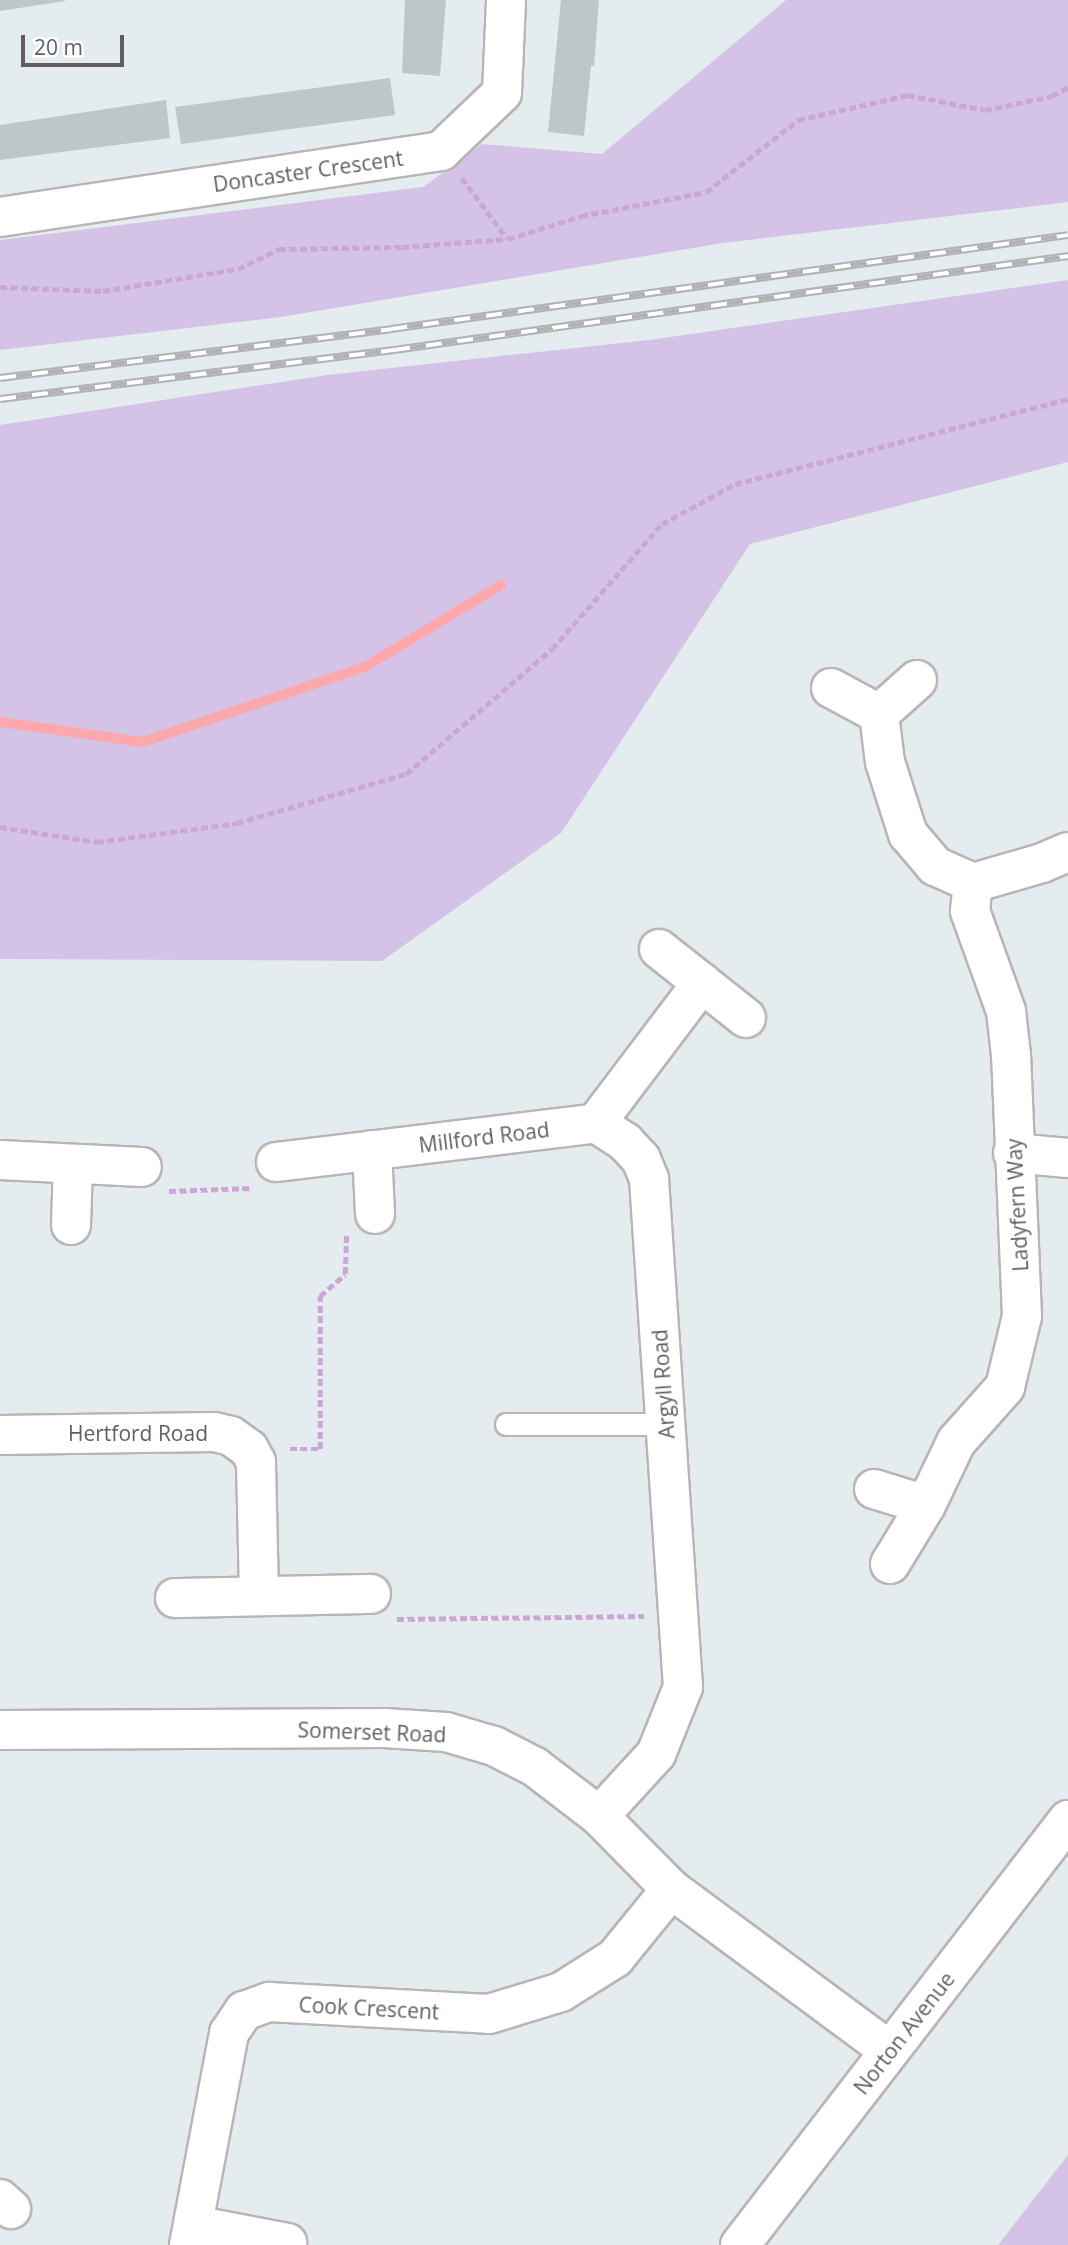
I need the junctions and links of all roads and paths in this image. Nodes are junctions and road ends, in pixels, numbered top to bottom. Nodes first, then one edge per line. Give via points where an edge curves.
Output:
1 (506, 0) edge
2 (1068, 87) edge
3 (442, 151) junction
4 (0, 217) edge
5 (508, 239) junction
6 (0, 287) edge
7 (1068, 399) edge
8 (917, 680) dead end
9 (831, 688) dead end
10 (879, 713) junction
11 (0, 827) edge
12 (1068, 852) edge
13 (973, 883) junction
14 (659, 948) dead end
15 (702, 983) junction
16 (747, 1018) dead end
17 (596, 1123) junction
18 (372, 1150) junction
19 (1013, 1153) junction
20 (1068, 1158) edge
21 (0, 1160) edge
22 (276, 1163) joint
23 (73, 1164) junction
24 (142, 1167) joint
25 (374, 1214) joint
26 (71, 1226) dead end
27 (506, 1424) dead end
28 (666, 1424) junction
29 (0, 1435) edge
30 (249, 1449) junction
31 (874, 1489) dead end
32 (926, 1505) junction
33 (890, 1564) dead end
34 (370, 1594) joint
35 (259, 1596) junction
36 (175, 1598) dead end
37 (679, 1616) junction
38 (0, 1730) edge
39 (599, 1816) junction
40 (1068, 1820) edge
41 (671, 1889) junction
42 (890, 2051) junction
43 (191, 2235) edge
44 (287, 2244) edge
45 (740, 2245) edge

1 - 3 street via 502,93
2 - 5 path via 1052,96 985,110 908,95 797,120 706,192 581,216
3 - 4 street, Doncaster Crescent
3 - 5 path
5 - 6 path via 279,249 238,269 103,291
7 - 11 path via 735,484 662,524 552,649 406,774 237,823 97,842
8 - 10 street
9 - 10 street
10 - 13 street via 885,762 908,834 935,866
12 - 13 street
13 - 19 street, Ladyfern Way via 971,911 1006,1011 1012,1055
14 - 15 street
15 - 16 street
15 - 17 street
17 - 18 street, Millford Road
17 - 28 street, Argyll Road via 625,1142 641,1159 649,1179
18 - 22 street, Millford Road
18 - 25 street
19 - 20 street
19 - 32 street, Ladyfern Way via 1022,1316 1005,1387 957,1442
21 - 23 street
22 - 24 path via 277,1187 149,1192
23 - 24 street
23 - 26 street
25 - 30 path via 346,1214 345,1274 320,1296 320,1449
27 - 28 lane
28 - 37 street, Argyll Road
29 - 30 street, Hertford Road via 214,1432 231,1436
30 - 35 street via 258,1477
31 - 32 street
32 - 33 street, Ladyfern Way
34 - 35 street
34 - 37 path via 373,1620
35 - 36 street
37 - 39 street, Argyll Road via 683,1687 679,1698 656,1754
38 - 39 street, Somerset Road via 384,1728 446,1732 494,1746 535,1767
39 - 41 street, Somerset Road
40 - 42 street, Norton Avenue
41 - 42 street, Somerset Road
41 - 43 street, Cook Crescent via 615,1958 561,1992 489,2014 269,2002 244,2011 229,2034
42 - 45 street, Norton Avenue
43 - 44 street, Cook Crescent

